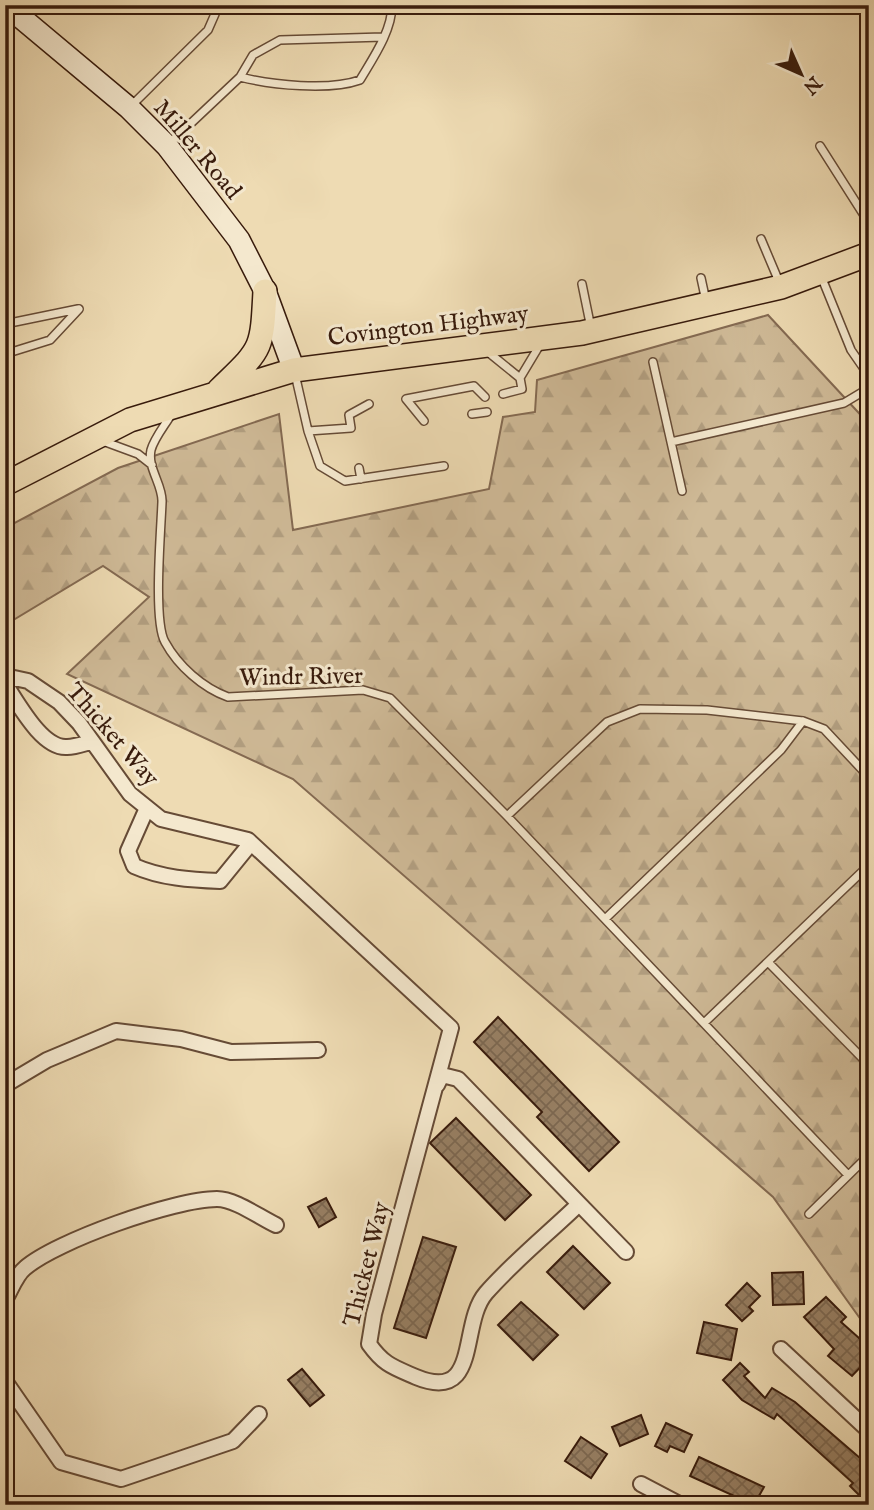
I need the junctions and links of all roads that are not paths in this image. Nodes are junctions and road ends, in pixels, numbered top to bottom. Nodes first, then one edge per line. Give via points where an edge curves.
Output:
1 (6, 5) edge
2 (213, 5) edge
3 (392, 5) edge
4 (383, 37) junction
5 (240, 77) junction
6 (129, 108) junction
7 (167, 146) junction
8 (820, 146) dead end
9 (869, 223) edge
10 (761, 239) dead end
11 (869, 254) edge
12 (819, 272) junction
13 (701, 278) dead end
14 (582, 284) dead end
15 (781, 287) junction
16 (265, 291) junction
17 (707, 305) junction
18 (5, 324) edge
19 (591, 331) junction
20 (544, 337) junction
21 (479, 345) junction
22 (5, 355) edge
23 (653, 362) dead end
24 (294, 370) junction
25 (869, 376) edge
26 (520, 378) junction
27 (869, 388) edge
28 (217, 392) junction
29 (503, 394) dead end
30 (485, 397) dead end
31 (178, 404) junction
32 (369, 404) dead end
33 (486, 412) dead end
34 (472, 414) dead end
35 (424, 421) dead end
36 (308, 432) junction
37 (94, 438) junction
38 (671, 442) junction
39 (152, 465) junction
40 (444, 466) dead end
41 (359, 468) dead end
42 (360, 479) junction
43 (5, 484) edge
44 (682, 491) dead end
45 (5, 676) edge
46 (5, 684) edge
47 (803, 721) junction
48 (90, 742) junction
49 (869, 777) edge
50 (147, 808) junction
51 (507, 816) junction
52 (251, 843) junction
53 (869, 865) edge
54 (605, 919) junction
55 (768, 962) junction
56 (704, 1023) junction
57 (318, 1050) dead end
58 (869, 1065) edge
59 (5, 1085) edge
60 (436, 1086) junction
61 (869, 1155) edge
62 (848, 1175) junction
63 (579, 1204) junction
64 (809, 1214) dead end
65 (276, 1225) dead end
66 (626, 1252) dead end
67 (5, 1300) edge
68 (781, 1349) dead end
69 (5, 1381) edge
70 (260, 1415) dead end
71 (869, 1431) edge
72 (641, 1484) dead end
73 (681, 1505) edge

1 - 6 street, Miller Road
2 - 6 lane via 215,14 208,30
3 - 4 lane
4 - 5 lane via 280,40 253,55
4 - 5 lane via 360,80 346,85
5 - 7 lane
6 - 7 street, Miller Road
7 - 16 street, Miller Road via 239,240
8 - 9 lane
10 - 15 lane
11 - 12 main road, Covington Highway
12 - 15 main road, Covington Highway
12 - 25 lane via 851,350
13 - 17 lane
14 - 19 lane
15 - 17 main road, Covington Highway
16 - 24 street, Miller Road
16 - 28 main road via 263,340 258,351
17 - 19 main road, Covington Highway
18 - 22 lane via 79,309 50,340
19 - 20 main road, Covington Highway
20 - 21 main road, Covington Highway
20 - 26 lane
21 - 24 main road, Covington Highway
21 - 26 lane
23 - 38 lane
24 - 28 main road, Covington Highway
24 - 36 lane
26 - 29 lane via 522,389
27 - 38 lane via 844,403
28 - 31 main road, Covington Highway
30 - 35 lane via 474,387 406,399
31 - 37 main road, Covington Highway
31 - 39 lane via 151,450
32 - 36 lane via 349,415 351,428
33 - 34 lane
36 - 42 lane via 320,466 345,481
37 - 39 lane via 138,454
37 - 43 main road, Covington Highway
38 - 44 lane
39 - 51 lane, Windr River via 163,493 160,619 164,640 207,690 228,697 363,690 390,698
40 - 42 lane
41 - 42 lane
45 - 48 street, Thicket Way via 46,691 79,723
46 - 48 street via 33,726 52,743 65,748
47 - 49 lane via 824,729
47 - 51 lane via 707,710 640,709 607,722
47 - 54 lane via 781,750
48 - 50 street, Thicket Way via 130,794
50 - 52 street, Thicket Way via 161,819
50 - 52 street, Thicket Way via 128,850 134,866 149,873 220,881
51 - 54 lane, Windr River
52 - 60 street, Thicket Way via 451,1028
53 - 55 lane
54 - 56 lane, Windr River
55 - 56 lane
55 - 58 lane
56 - 62 lane, Windr River
57 - 59 street via 231,1052 181,1039 116,1031 47,1060
60 - 63 street via 442,1075 458,1079
60 - 63 street, Thicket Way via 374,1314 369,1344 382,1362 430,1383 450,1381 463,1368 474,1313 485,1294
61 - 62 lane
62 - 64 lane
63 - 66 street
65 - 67 street via 219,1198 189,1202 45,1253 22,1270
68 - 71 street
69 - 70 street via 61,1462 121,1479 233,1441
72 - 73 street

